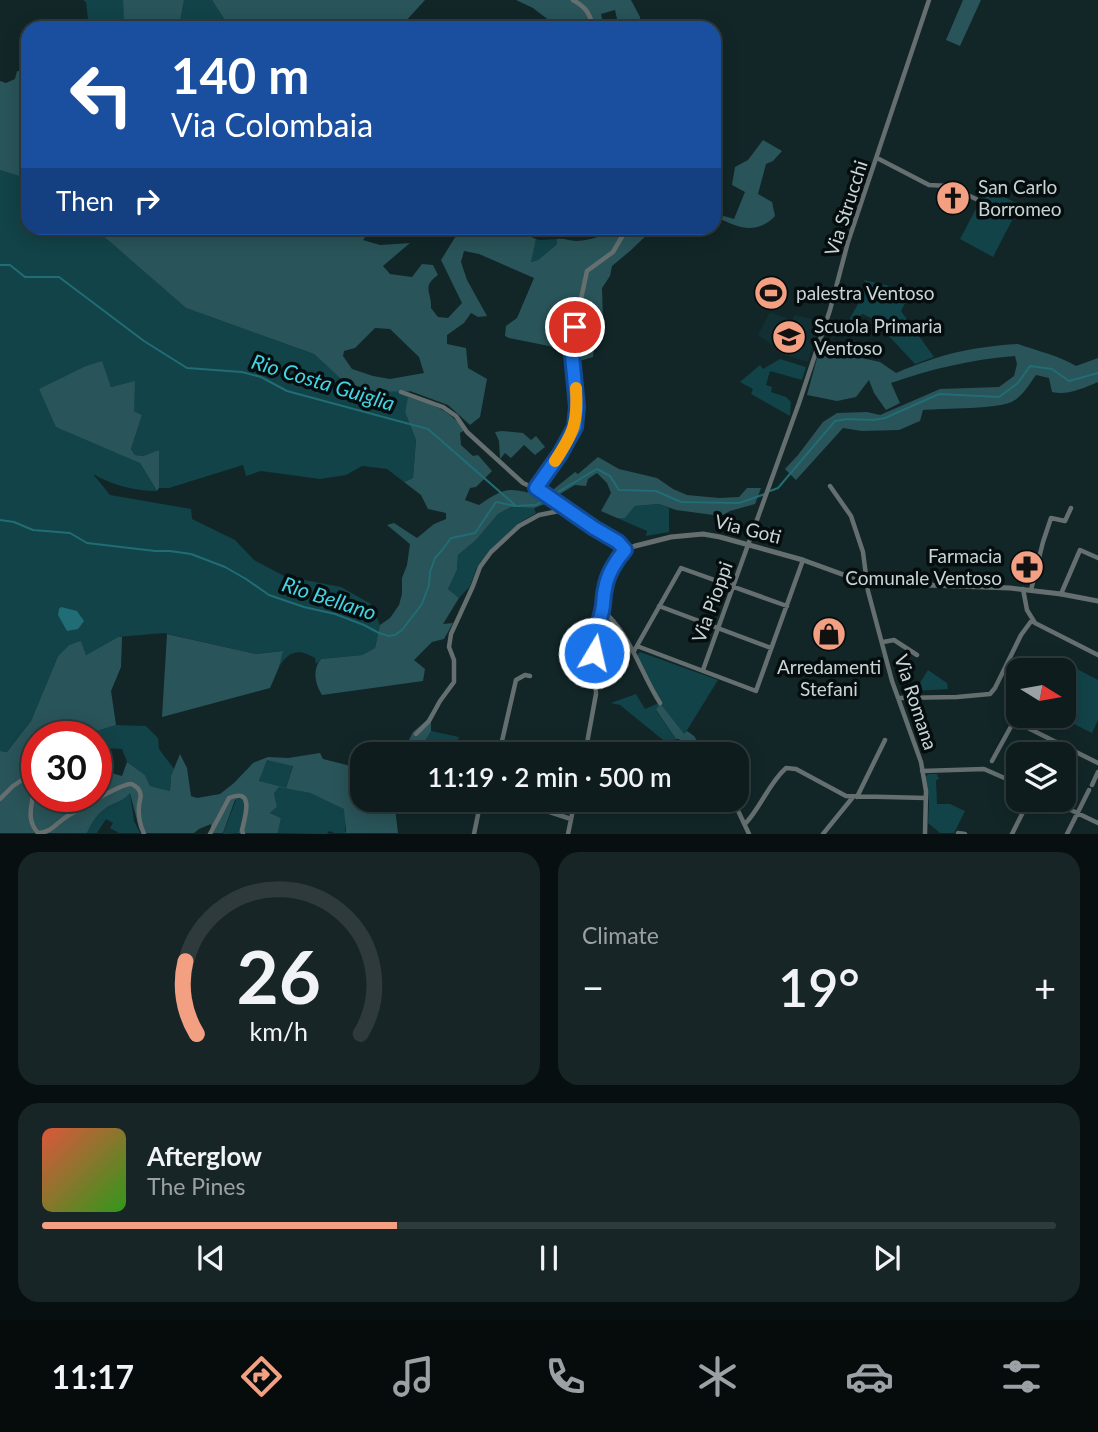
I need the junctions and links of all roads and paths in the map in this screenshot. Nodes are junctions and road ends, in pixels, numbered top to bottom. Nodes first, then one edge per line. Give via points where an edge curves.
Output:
1 (573, 0) edge
2 (929, 0) edge
3 (592, 21) edge
4 (877, 158) junction
5 (976, 199) dead end
6 (624, 235) edge
7 (401, 392) dead end
8 (830, 486) dead end
9 (536, 488) junction
10 (1071, 508) dead end
11 (582, 519) junction
12 (748, 544) junction
13 (625, 550) junction
14 (1098, 558) edge
15 (803, 560) junction
16 (866, 582) junction
17 (733, 586) junction
18 (1023, 589) junction
19 (1031, 590) junction
20 (1061, 594) junction
21 (1098, 601) edge
22 (659, 606) junction
23 (787, 606) junction
24 (602, 610) junction
25 (1032, 620) junction
26 (717, 628) junction
27 (883, 642) junction
28 (771, 648) junction
29 (636, 649) junction
30 (918, 655) dead end
31 (1098, 655) edge
32 (703, 670) junction
33 (530, 676) dead end
34 (898, 698) junction
35 (660, 703) dead end
36 (416, 734) dead end
37 (886, 740) dead end
38 (502, 742) edge
39 (587, 742) edge
40 (1055, 742) edge
41 (1076, 752) edge
42 (992, 761) dead end
43 (1098, 763) edge
44 (922, 771) junction
45 (1098, 772) edge
46 (1006, 779) edge
47 (855, 797) junction
48 (926, 798) junction
49 (0, 799) edge
50 (479, 812) edge
51 (550, 812) edge
52 (572, 812) edge
53 (739, 812) edge
54 (1022, 812) edge
55 (1077, 813) junction
56 (571, 819) junction
57 (1098, 823) edge
58 (745, 824) junction
59 (958, 833) edge
60 (144, 834) edge
61 (210, 834) edge
62 (243, 834) edge
63 (474, 834) edge
64 (568, 834) edge
65 (749, 834) edge
66 (823, 834) edge
67 (925, 834) edge
68 (965, 834) edge
69 (1012, 834) edge
70 (1068, 834) edge

1 - 3 street via 590,13
2 - 4 street, Via Strucchi
4 - 5 street via 929,185 949,186
4 - 12 street, Via Strucchi via 827,319
6 - 9 street via 613,252 587,271 571,345 575,427
7 - 9 street via 456,415 501,465 525,485
8 - 16 street, Via Romana via 854,523
9 - 11 street
10 - 19 street via 1065,522 1051,518
11 - 13 street
11 - 36 street via 563,512 539,515 491,552 451,634 454,682
12 - 13 street, Via Goti via 698,534
12 - 15 street, Via Goti
12 - 17 street, Via Pioppi
13 - 24 street via 607,581
14 - 20 street via 1080,550
15 - 16 street, Via Goti
15 - 23 street
16 - 18 street, Via Goti
16 - 27 street, Via Romana
17 - 22 street via 681,568
17 - 23 street
17 - 26 street, Via Pioppi
18 - 19 street, Via Goti
18 - 25 street
19 - 20 street, Via Goti
20 - 21 street, Via Goti
22 - 26 street
22 - 29 street
23 - 28 street
24 - 29 street
24 - 39 street via 595,630 596,694
25 - 31 street
25 - 34 street via 990,694
26 - 28 street
26 - 32 street, Via Pioppi
27 - 30 street via 894,640
27 - 34 street, Via Romana
28 - 32 street via 756,691
29 - 32 street
29 - 35 street
33 - 38 street via 516,680
34 - 44 street, Via Romana
37 - 47 street
40 - 42 street via 1014,721
41 - 43 street
44 - 46 street via 984,769
44 - 48 street, Via Romana
45 - 55 street
47 - 48 street
47 - 58 street via 786,768
47 - 66 street
48 - 67 street, Via Romana
49 - 60 street via 19,780 31,781 32,827 46,833 128,783 140,791
50 - 63 street
51 - 56 street
52 - 56 street
53 - 58 street
54 - 69 street
55 - 57 street
55 - 70 street
56 - 64 street
58 - 65 street
59 - 68 street
61 - 62 street via 233,796 242,797 247,804

